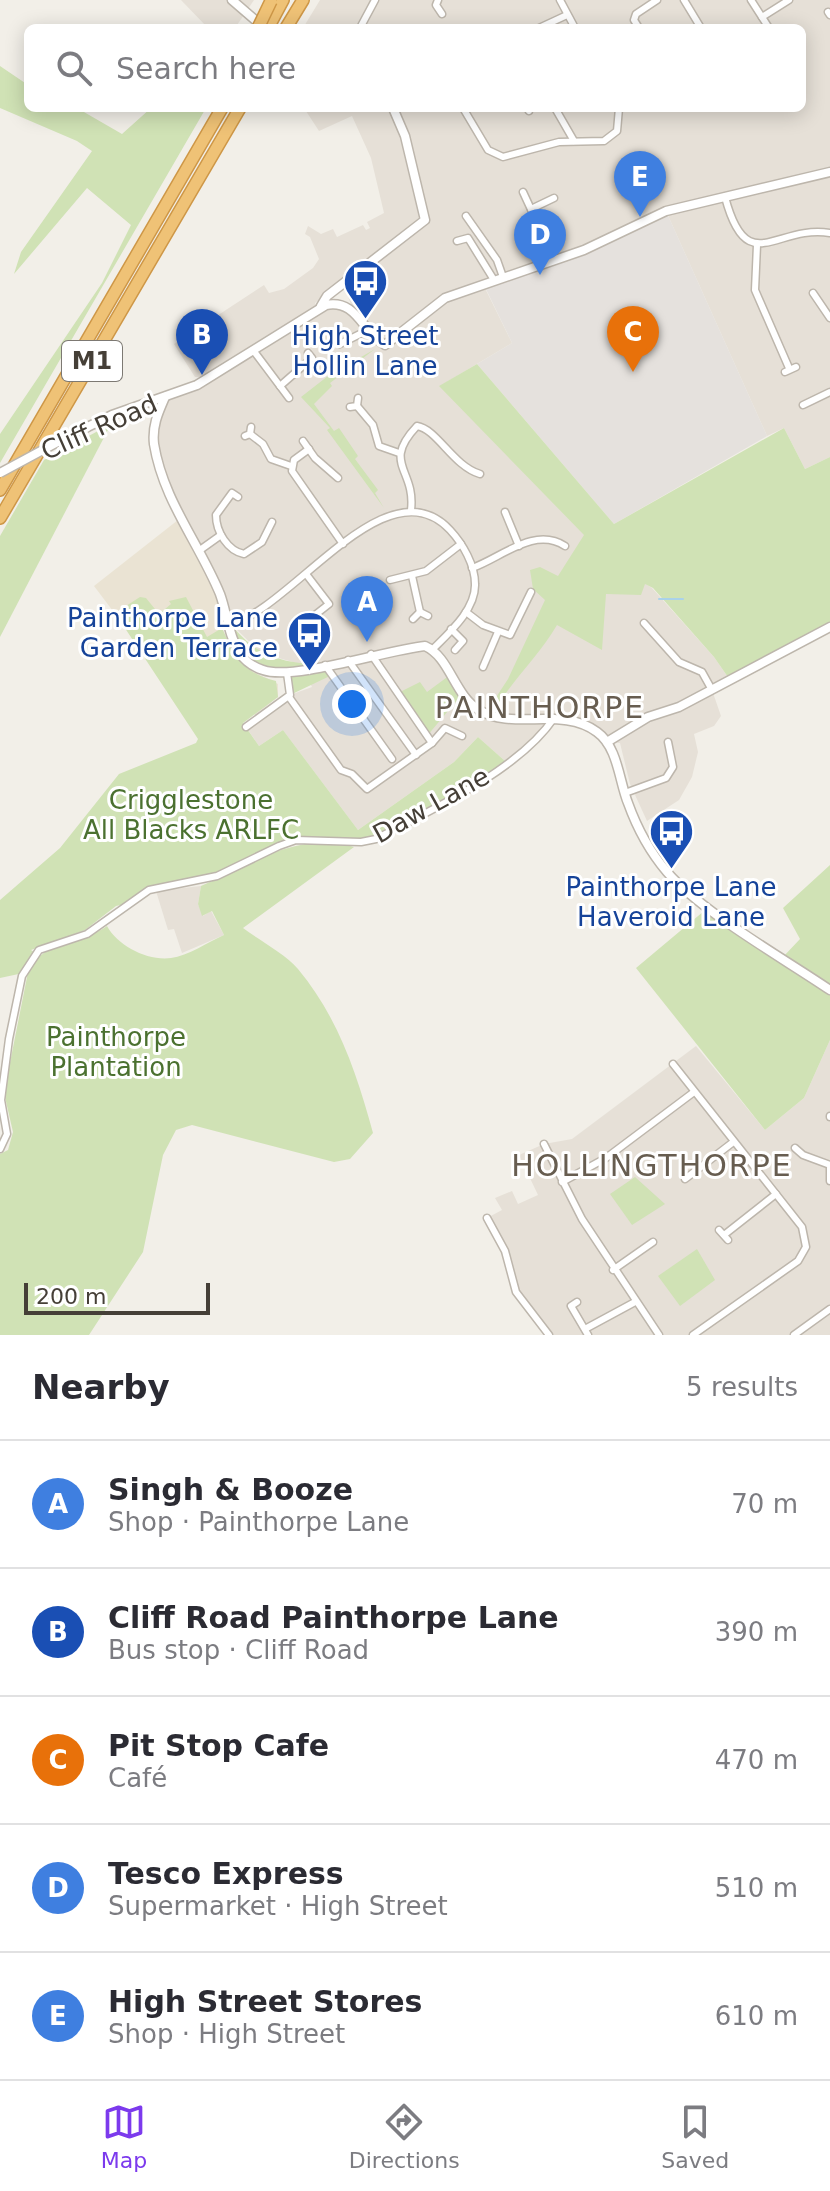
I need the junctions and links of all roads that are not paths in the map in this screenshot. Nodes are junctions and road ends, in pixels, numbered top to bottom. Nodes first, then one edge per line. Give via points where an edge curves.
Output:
1 (232, 0) edge
2 (302, 0) edge
3 (375, 0) edge
4 (438, 0) edge
5 (560, 0) edge
6 (657, 0) edge
7 (684, 0) edge
8 (751, 0) edge
9 (789, 0) edge
10 (276, 2) edge
11 (442, 14) dead end
12 (567, 15) junction
13 (762, 17) junction
14 (261, 24) edge
15 (261, 24) edge
16 (268, 24) edge
17 (288, 24) edge
18 (362, 24) edge
19 (548, 24) edge
20 (573, 24) edge
21 (636, 24) edge
22 (699, 24) edge
23 (766, 24) edge
24 (220, 112) edge
25 (238, 112) edge
26 (394, 112) edge
27 (465, 112) edge
28 (557, 112) edge
29 (619, 112) edge
30 (574, 141) junction
31 (830, 172) edge
32 (522, 188) dead end
33 (725, 197) junction
34 (550, 202) dead end
35 (531, 209) junction
36 (466, 216) dead end
37 (830, 233) edge
38 (457, 241) dead end
39 (757, 245) junction
40 (548, 262) junction
41 (498, 278) junction
42 (813, 292) dead end
43 (321, 307) junction
44 (830, 318) edge
45 (368, 330) junction
46 (334, 335) dead end
47 (253, 350) junction
48 (308, 353) dead end
49 (790, 369) dead end
50 (280, 386) junction
51 (830, 392) edge
52 (165, 397) junction
53 (289, 398) dead end
54 (355, 404) dead end
55 (802, 405) dead end
56 (249, 432) dead end
57 (303, 441) dead end
58 (309, 449) junction
59 (399, 453) junction
60 (291, 466) junction
61 (467, 470) junction
62 (0, 473) edge
63 (480, 474) dead end
64 (338, 478) dead end
65 (462, 479) dead end
66 (0, 490) edge
67 (238, 497) dead end
68 (411, 510) junction
69 (505, 512) dead end
70 (519, 514) dead end
71 (0, 518) edge
72 (510, 518) junction
73 (272, 522) dead end
74 (221, 535) junction
75 (343, 544) junction
76 (461, 544) junction
77 (519, 546) junction
78 (565, 546) dead end
79 (200, 550) junction
80 (472, 568) junction
81 (306, 574) junction
82 (412, 576) junction
83 (390, 580) dead end
84 (531, 592) dead end
85 (515, 599) dead end
86 (525, 604) junction
87 (420, 612) junction
88 (466, 612) junction
89 (428, 616) dead end
90 (413, 619) dead end
91 (644, 623) dead end
92 (228, 625) junction
93 (301, 626) dead end
94 (830, 627) edge
95 (451, 629) junction
96 (498, 632) junction
97 (653, 634) junction
98 (645, 642) dead end
99 (433, 649) junction
100 (455, 650) dead end
101 (371, 654) junction
102 (348, 660) junction
103 (483, 661) dead end
104 (325, 665) junction
105 (287, 673) junction
106 (712, 690) junction
107 (289, 697) junction
108 (554, 718) junction
109 (246, 727) dead end
110 (462, 736) dead end
111 (607, 742) junction
112 (668, 742) dead end
113 (432, 743) junction
114 (416, 755) junction
115 (380, 759) dead end
116 (625, 793) junction
117 (830, 990) edge
118 (673, 1064) dead end
119 (694, 1092) junction
120 (1, 1100) edge
121 (732, 1143) junction
122 (544, 1144) dead end
123 (793, 1146) dead end
124 (0, 1149) edge
125 (830, 1166) edge
126 (684, 1180) dead end
127 (830, 1181) edge
128 (562, 1182) junction
129 (776, 1194) junction
130 (487, 1218) dead end
131 (724, 1235) dead end
132 (653, 1242) dead end
133 (613, 1270) junction
134 (577, 1302) dead end
135 (635, 1302) junction
136 (830, 1309) edge
137 (586, 1332) edge
138 (549, 1335) edge
139 (659, 1335) edge
140 (693, 1335) edge
141 (794, 1335) edge

1 - 14 street
2 - 17 highway
3 - 18 street
4 - 11 street
5 - 12 street
6 - 21 street via 636,14
7 - 22 street
8 - 13 street
9 - 13 street
10 - 15 highway, bridge
10 - 16 highway
12 - 19 street
12 - 20 street
13 - 23 street
24 - 66 highway, M1
25 - 71 highway, M1
26 - 43 street, Cliff Road via 425,220 327,296
27 - 30 street via 488,150 499,156
28 - 30 street
29 - 30 street via 620,123 611,136 591,144
31 - 33 street
32 - 35 street
33 - 39 street via 734,228
33 - 40 street via 666,211
34 - 35 street
35 - 40 street
36 - 41 street via 497,260
37 - 39 street
38 - 41 street via 468,238
39 - 49 street via 755,290
40 - 41 street
41 - 45 street via 445,298 390,343 380,343
42 - 44 street
43 - 45 street via 344,305
43 - 47 street, Cliff Road
45 - 46 street via 339,347
47 - 50 street
47 - 52 street, Cliff Road via 197,385
48 - 50 street via 312,358
50 - 53 street
51 - 55 street
52 - 62 street, Cliff Road, bridge via 112,415
52 - 79 street via 156,415 154,443 179,519
54 - 59 street via 373,425 379,446
56 - 60 street via 271,459
57 - 58 street
58 - 60 street
58 - 64 street
59 - 61 street via 406,438 422,426
59 - 68 street via 400,468 413,488
60 - 75 street
61 - 63 street
61 - 65 street
67 - 74 street via 232,493 218,509
68 - 75 street via 390,513
68 - 76 street via 443,523
69 - 72 street
70 - 72 street
72 - 77 street
73 - 74 street via 270,534 244,554 234,551
74 - 79 street
75 - 81 street
76 - 80 street
76 - 82 street
77 - 78 street via 555,537
77 - 80 street
79 - 92 street
80 - 88 street via 475,593
81 - 92 street via 254,614
81 - 93 street via 329,604
82 - 83 street
82 - 87 street
84 - 86 street
85 - 86 street
86 - 96 street via 510,635
87 - 89 street
87 - 90 street
88 - 95 street
88 - 96 street
91 - 97 street
92 - 105 street via 250,664
94 - 106 street
95 - 99 street
95 - 100 street via 463,641
96 - 103 street
97 - 98 street
97 - 106 street via 679,662 702,672
99 - 101 street
99 - 108 street via 481,712
101 - 102 street
101 - 113 street
102 - 104 street
102 - 114 street
104 - 105 street
104 - 115 street via 390,756
105 - 107 street
106 - 111 street via 648,717
107 - 109 street
107 - 114 street via 341,770 367,789
108 - 111 street via 591,728
108 - 120 street, Daw Lane via 507,763 376,839 296,840 217,876 149,890 87,934 39,950 22,976
110 - 113 street via 445,728
111 - 116 street
112 - 116 street via 673,767 666,778
113 - 114 street
116 - 117 street via 650,848 668,873
118 - 119 street
119 - 121 street
119 - 128 street via 606,1158
120 - 124 street, Daw Lane via 7,1134
121 - 126 street
121 - 129 street
122 - 128 street
123 - 125 street
125 - 127 street
128 - 133 street
129 - 131 street
129 - 140 street via 802,1227 803,1255
130 - 138 street via 505,1251 516,1292
132 - 133 street
133 - 135 street
134 - 137 street via 571,1306
135 - 137 street
135 - 139 street
136 - 141 street

